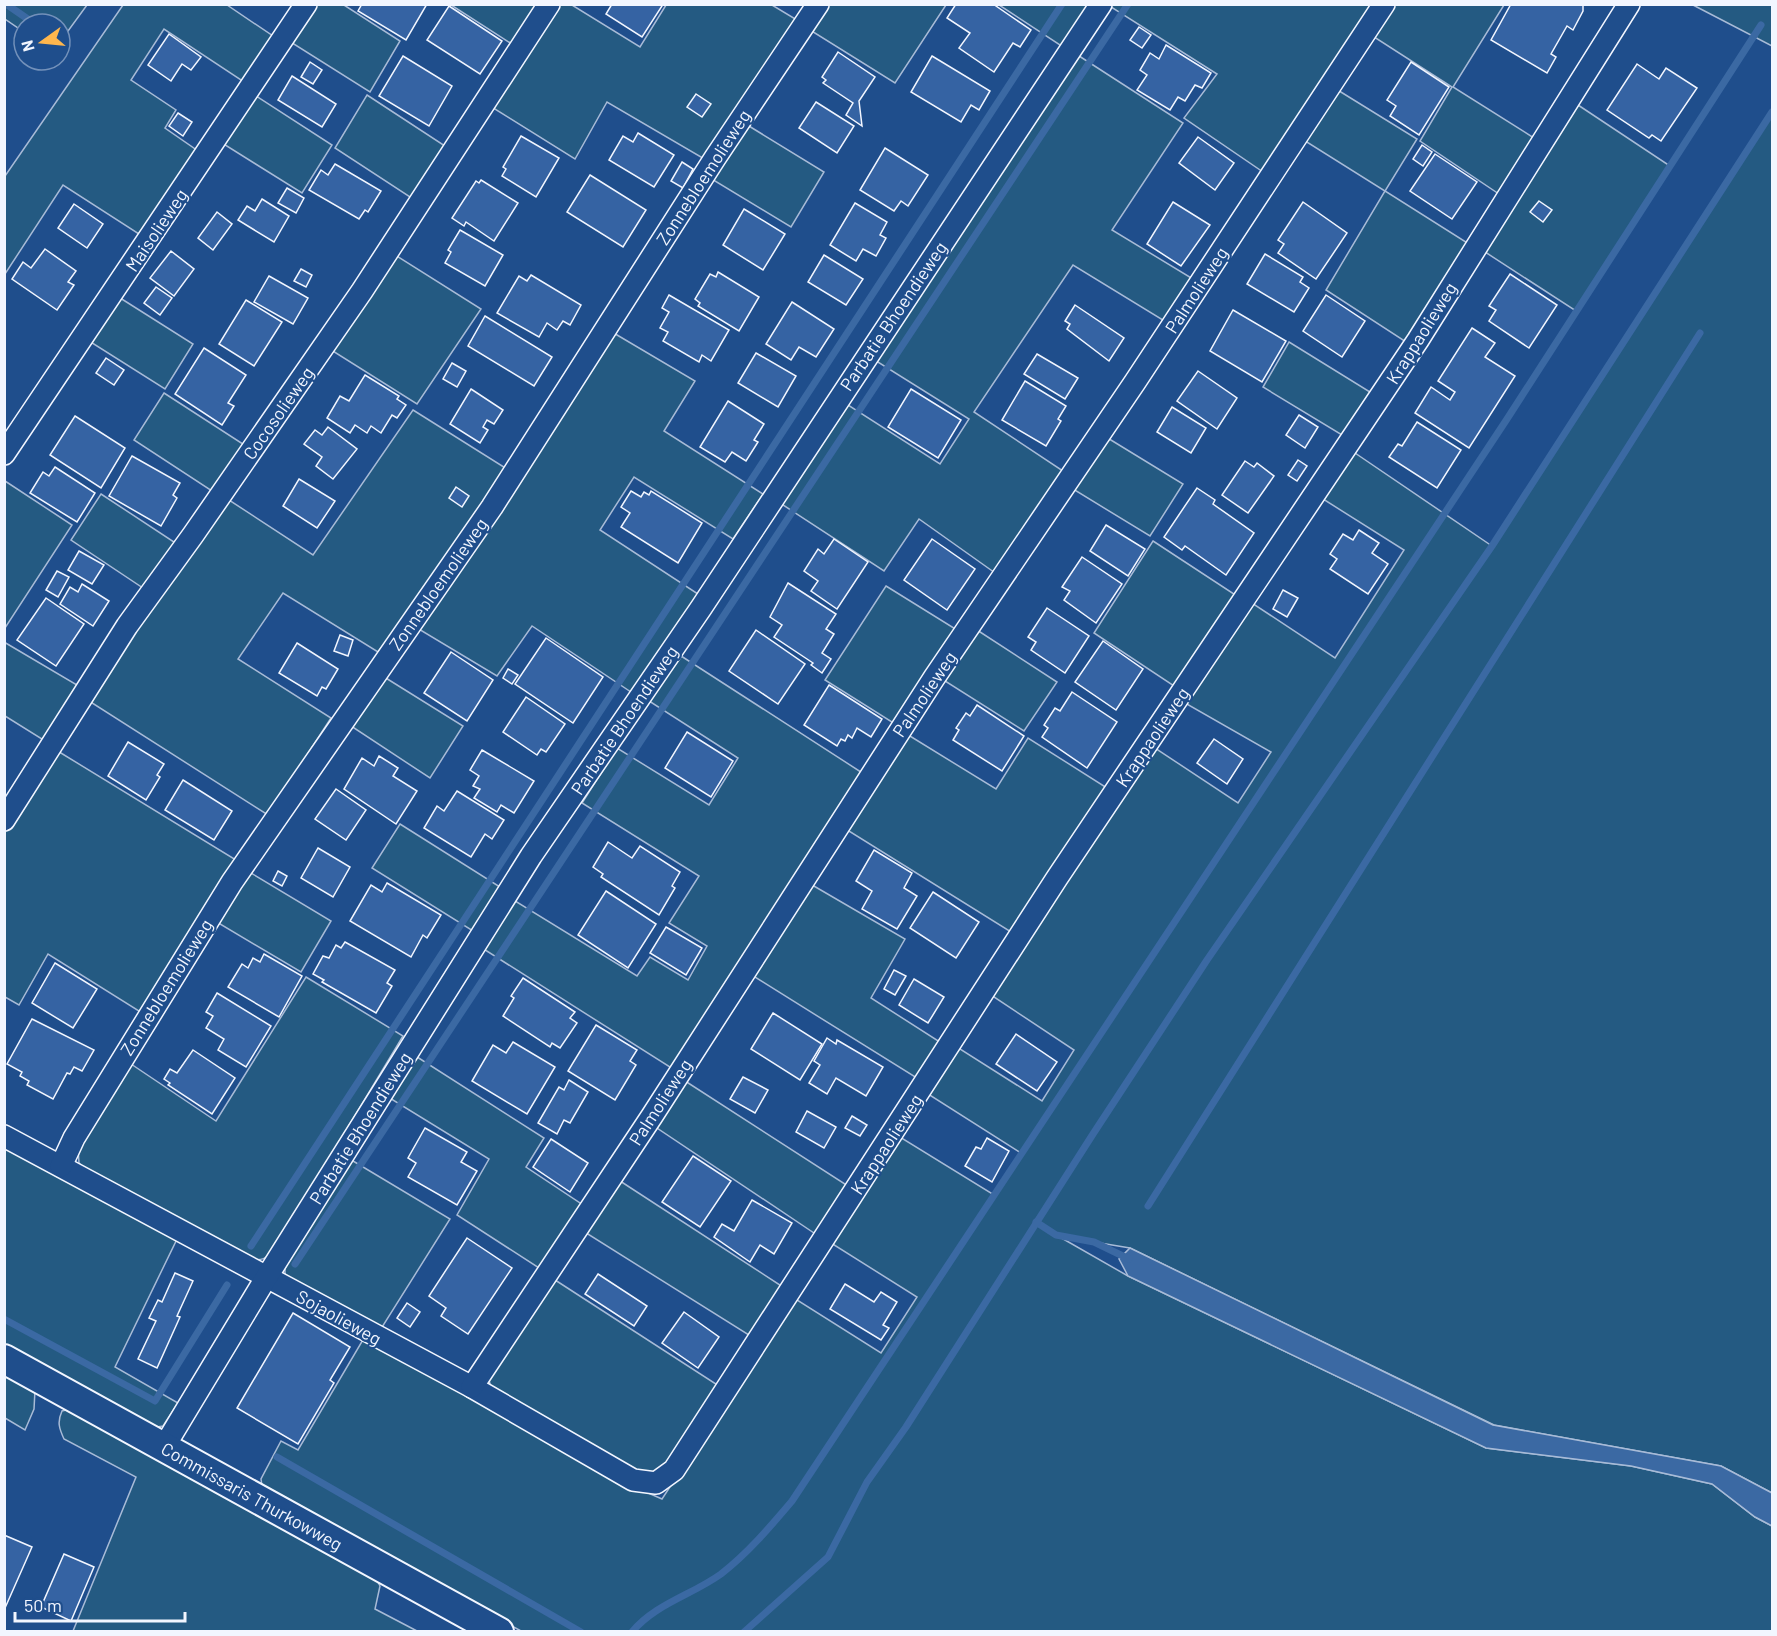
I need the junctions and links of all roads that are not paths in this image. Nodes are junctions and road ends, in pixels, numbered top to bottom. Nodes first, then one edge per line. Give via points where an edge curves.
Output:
1 (306, 4) edge
2 (549, 4) edge
3 (818, 4) edge
4 (1101, 4) edge
5 (1384, 4) edge
6 (1629, 4) edge
7 (4, 454) edge
8 (4, 820) edge
9 (4, 1136) edge
10 (61, 1166) junction
11 (266, 1278) junction
12 (4, 1359) edge
13 (472, 1387) junction
14 (164, 1448) junction
15 (674, 1470) joint
16 (500, 1632) edge

1 - 7 street, Maisolieweg
2 - 8 street, Cocosolieweg via 362,291 128,626
3 - 10 street, Zonnebloemolieweg via 492,507 231,882 74,1138
4 - 11 street, Parbatie Bhoendieweg via 701,608 531,856
5 - 13 street, Palmolieweg via 865,784
6 - 15 street, Krappaolieweg via 1418,340 1057,878
9 - 10 street, Sojaolieweg
10 - 11 street, Sojaolieweg
11 - 13 street, Sojaolieweg
11 - 14 street, Parbatie Bhoendieweg
12 - 14 main road, Commissaris Thurkowweg
13 - 15 street, Sojaolieweg via 633,1480 656,1483
14 - 16 main road, Commissaris Thurkowweg

